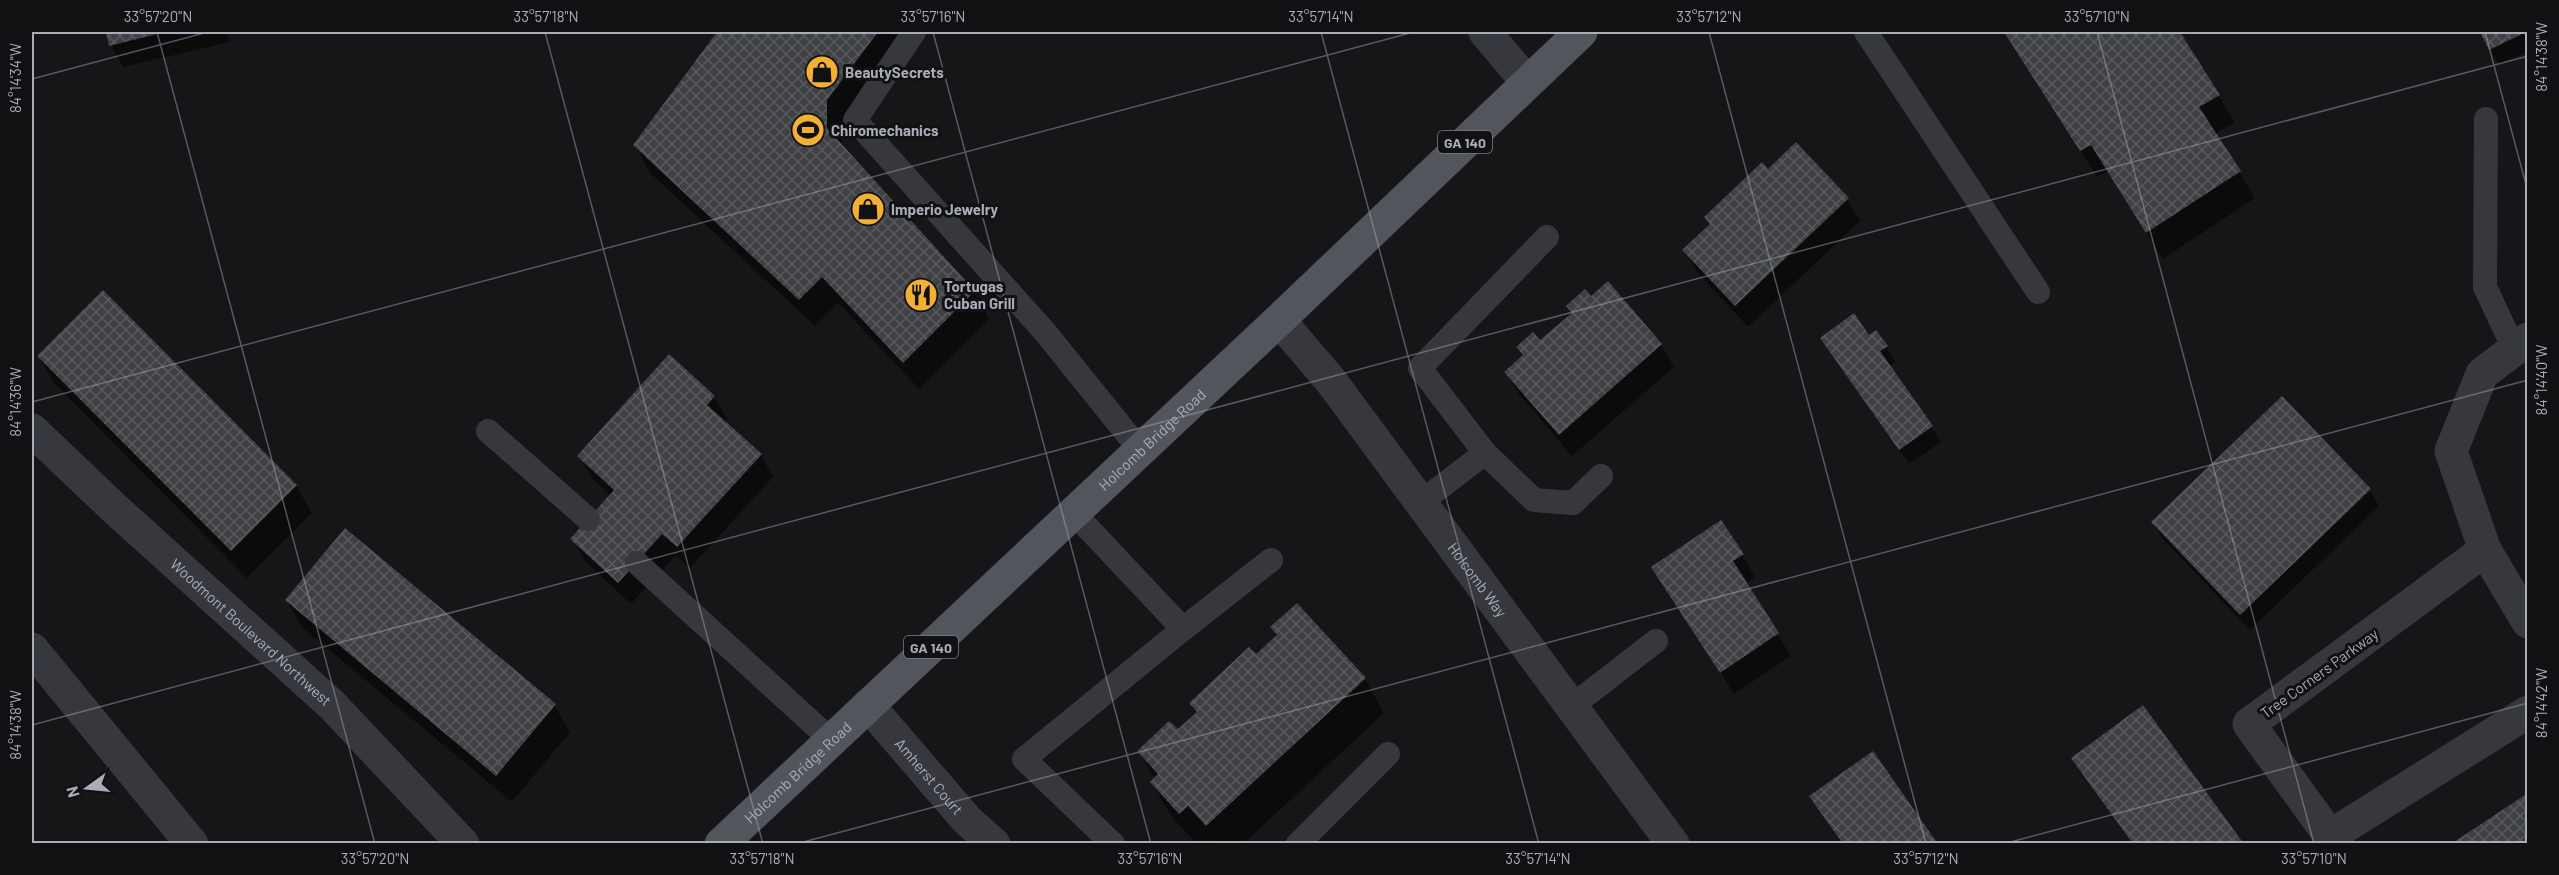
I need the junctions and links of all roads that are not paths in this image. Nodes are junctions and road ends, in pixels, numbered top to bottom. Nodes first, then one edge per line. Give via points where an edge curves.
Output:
1 (914, 32) edge
2 (1485, 32) edge
3 (1581, 32) edge
4 (1866, 32) edge
5 (1527, 82) junction
6 (2486, 119) dead end
7 (1547, 237) dead end
8 (2038, 292) dead end
9 (1279, 320) junction
10 (2521, 344) edge
11 (32, 430) edge
12 (488, 431) dead end
13 (1140, 450) junction
14 (1485, 453) junction
15 (1601, 476) dead end
16 (1421, 502) junction
17 (1073, 512) junction
18 (588, 519) dead end
19 (2485, 550) junction
20 (1270, 560) dead end
21 (637, 563) dead end
22 (2528, 622) edge
23 (1183, 629) junction
24 (1656, 641) dead end
25 (32, 649) edge
26 (868, 705) junction
27 (1572, 706) junction
28 (2528, 712) edge
29 (831, 740) junction
30 (1388, 754) dead end
31 (192, 843) edge
32 (463, 843) edge
33 (721, 843) edge
34 (994, 843) edge
35 (1113, 843) edge
36 (1298, 843) edge
37 (1673, 843) edge

1 - 13 lane via 855,120 1045,332
2 - 5 street
3 - 5 main road, Holcomb Bridge Road / GA 140
4 - 8 lane
5 - 9 main road, Holcomb Bridge Road / GA 140
6 - 10 lane via 2485,287
7 - 14 lane via 1420,368
9 - 13 main road, Holcomb Bridge Road / GA 140
9 - 16 street, Holcomb Way via 1331,381
10 - 19 street via 2482,374 2451,451
11 - 32 street, Woodmont Boulevard Northwest via 332,705
12 - 18 lane
13 - 17 main road, Holcomb Bridge Road / GA 140
14 - 15 lane via 1534,500 1573,502
14 - 16 lane
16 - 27 street, Holcomb Way
17 - 23 lane
17 - 26 main road, Holcomb Bridge Road / GA 140
19 - 22 street
19 - 28 street, Tree Corners Parkway via 2249,724 2330,836
20 - 23 lane
21 - 29 lane
23 - 35 lane via 1024,759
24 - 27 lane
25 - 31 street
26 - 29 main road, Holcomb Bridge Road / GA 140
26 - 34 street, Amherst Court via 967,820
27 - 37 street, Holcomb Way
29 - 33 main road, Holcomb Bridge Road / GA 140
30 - 36 lane

